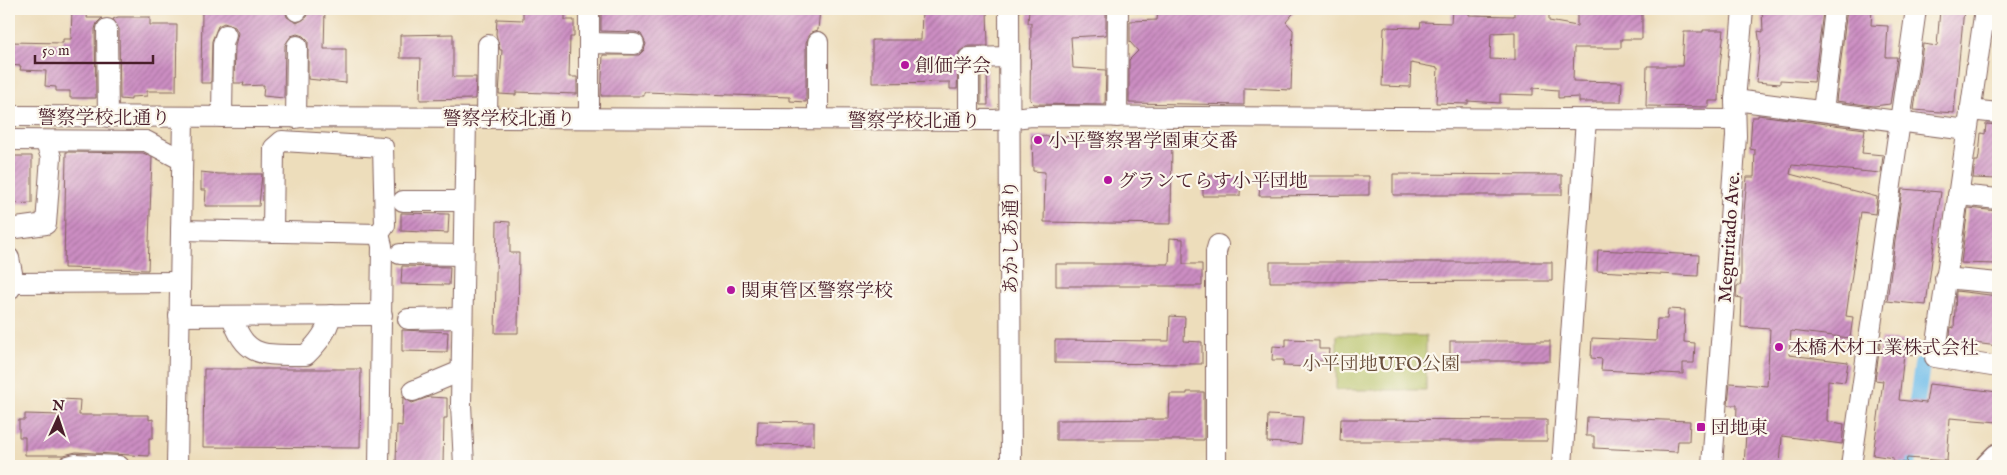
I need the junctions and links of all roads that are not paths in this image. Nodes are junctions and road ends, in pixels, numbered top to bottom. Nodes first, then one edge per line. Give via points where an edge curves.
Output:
1 (589, 9) edge
2 (1009, 9) edge
3 (1118, 9) edge
4 (1743, 9) edge
5 (1834, 9) edge
6 (1916, 9) edge
7 (1984, 9) edge
8 (107, 30) dead end
9 (226, 35) dead end
10 (818, 42) dead end
11 (589, 43) junction
12 (634, 44) dead end
13 (488, 45) dead end
14 (297, 46) dead end
15 (1009, 57) junction
16 (1735, 110) junction
17 (1823, 111) junction
18 (1998, 113) edge
19 (9, 116) edge
20 (108, 117) junction
21 (183, 117) junction
22 (222, 117) junction
23 (1117, 117) junction
24 (296, 118) junction
25 (466, 118) junction
26 (487, 118) junction
27 (589, 118) junction
28 (818, 119) junction
29 (1586, 119) junction
30 (969, 120) junction
31 (1010, 120) junction
32 (1969, 120) junction
33 (1898, 121) junction
34 (9, 140) edge
35 (45, 141) junction
36 (182, 160) junction
37 (1958, 195) junction
38 (1998, 199) edge
39 (403, 201) dead end
40 (464, 201) junction
41 (9, 229) edge
42 (181, 230) junction
43 (273, 232) junction
44 (379, 234) junction
45 (1218, 245) dead end
46 (400, 254) dead end
47 (463, 255) junction
48 (9, 258) edge
49 (1945, 278) junction
50 (180, 282) junction
51 (1998, 283) edge
52 (11, 286) edge
53 (331, 315) junction
54 (382, 315) junction
55 (179, 316) junction
56 (232, 316) junction
57 (462, 318) junction
58 (408, 319) dead end
59 (1998, 366) edge
60 (461, 371) junction
61 (413, 391) dead end
62 (1998, 457) edge
63 (68, 466) edge
64 (120, 466) edge
65 (177, 466) edge
66 (379, 466) edge
67 (464, 466) edge
68 (1011, 466) edge
69 (1216, 466) edge
70 (1562, 466) edge
71 (1712, 466) edge
72 (1851, 466) edge
73 (1989, 466) edge

1 - 11 street
2 - 15 street, あかしあ通り
3 - 23 street
4 - 16 street, Meguritado Ave.
5 - 17 street
6 - 33 street
7 - 32 street
8 - 20 street
9 - 22 street via 223,44
10 - 28 street
11 - 12 street
11 - 27 street
13 - 26 street
14 - 24 street
15 - 30 street via 969,58
15 - 31 street, あかしあ通り
16 - 17 street, 警察学校北通り
16 - 29 street, 警察学校北通り
16 - 71 street, Meguritado Ave.
17 - 33 street, 警察学校北通り
18 - 32 street, 警察学校北通り
19 - 20 street, 警察学校北通り
20 - 21 street, 警察学校北通り
21 - 22 street, 警察学校北通り
21 - 36 street
22 - 24 street, 警察学校北通り
23 - 29 street, 警察学校北通り
23 - 31 street, 警察学校北通り via 1032,116
24 - 25 street, 警察学校北通り
25 - 26 street, 警察学校北通り
25 - 40 street
26 - 27 street, 警察学校北通り
27 - 28 street, 警察学校北通り
28 - 30 street, 警察学校北通り
29 - 70 street
30 - 31 street, 警察学校北通り
31 - 68 street, あかしあ通り
32 - 33 street, 警察学校北通り
32 - 37 street
33 - 72 street
34 - 35 street
35 - 36 street via 146,141
35 - 41 street via 51,157 46,224
36 - 42 street
37 - 38 street
37 - 49 street
39 - 40 street
40 - 47 street
42 - 43 street
42 - 50 street
43 - 44 street
43 - 44 street via 274,148 282,142 383,147 385,225
44 - 54 street via 382,246
45 - 69 street
46 - 47 street
47 - 57 street
48 - 52 street
49 - 51 street
49 - 59 street via 1935,357
50 - 52 street
50 - 55 street
53 - 54 street
53 - 56 street
53 - 56 street via 321,340 306,355 260,354 249,347
54 - 66 street
55 - 56 street
55 - 65 street
57 - 58 street
57 - 60 street
60 - 61 street
60 - 67 street
62 - 73 main road
63 - 64 street

